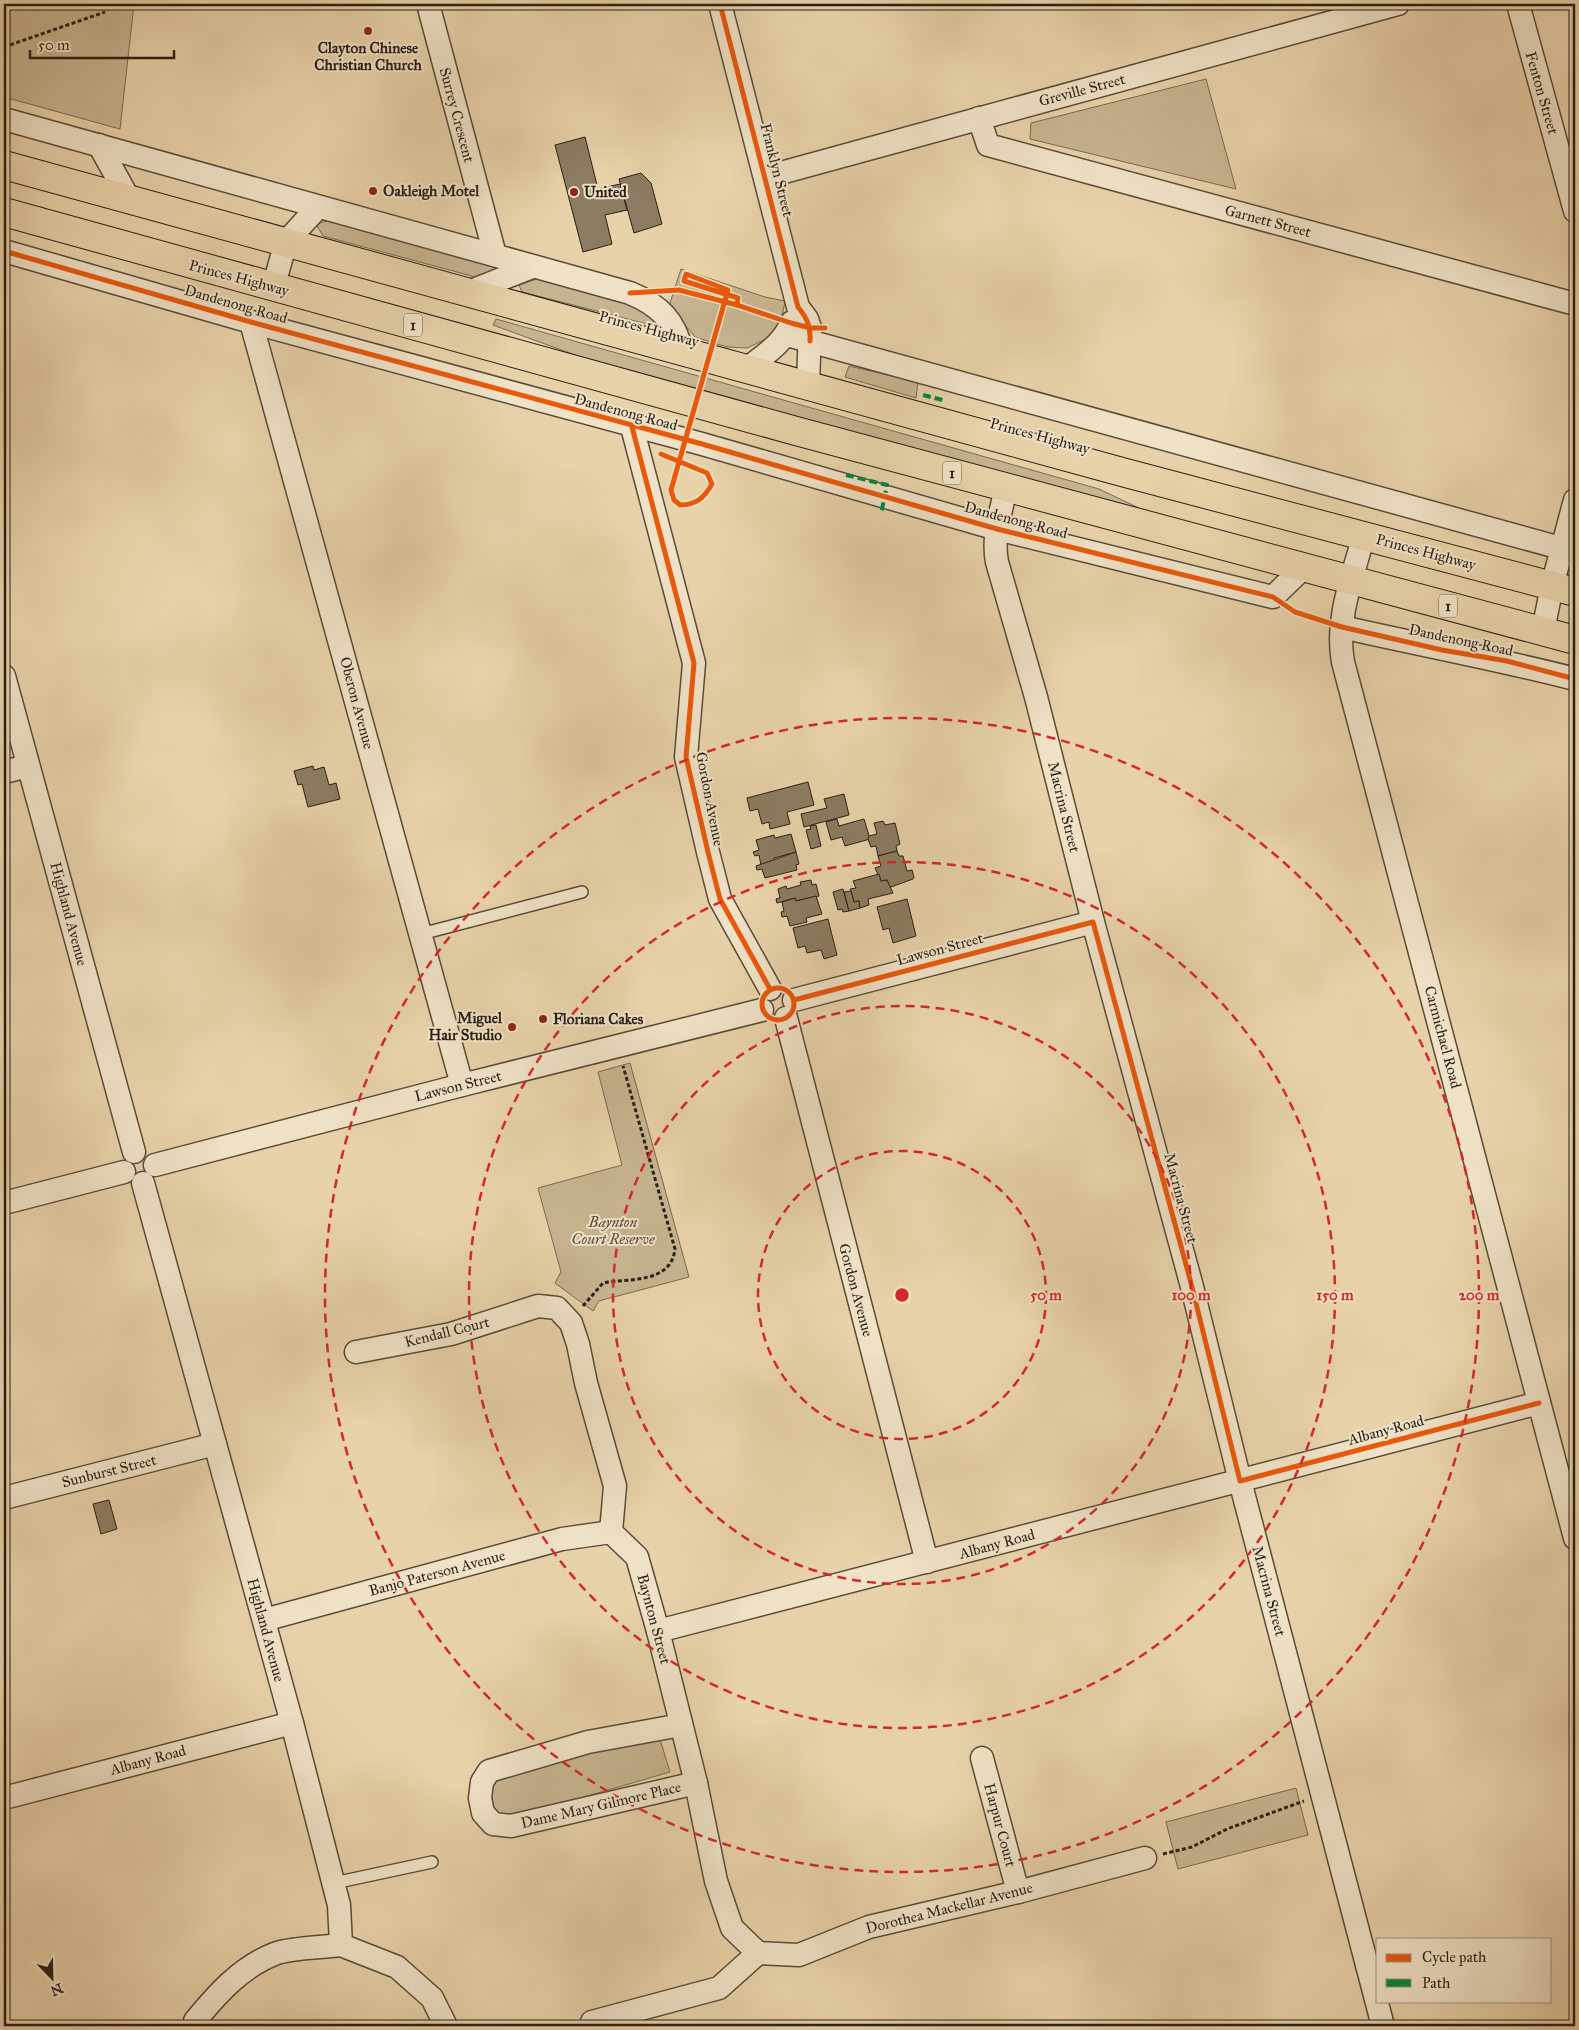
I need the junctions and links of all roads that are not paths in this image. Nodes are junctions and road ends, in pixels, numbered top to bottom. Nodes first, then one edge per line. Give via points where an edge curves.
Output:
1 (428, 4) edge
2 (720, 4) edge
3 (1398, 4) edge
4 (1518, 4) edge
5 (979, 118) junction
6 (4, 119) edge
7 (98, 145) junction
8 (4, 164) edge
9 (766, 177) junction
10 (129, 199) junction
11 (1574, 202) edge
12 (318, 207) junction
13 (4, 212) edge
14 (286, 242) junction
15 (4, 251) edge
16 (495, 255) junction
17 (532, 267) junction
18 (273, 288) junction
19 (466, 293) junction
20 (1575, 304) edge
21 (798, 307) junction
22 (251, 322) junction
23 (787, 335) junction
24 (810, 341) junction
25 (682, 352) junction
26 (747, 369) junction
27 (808, 385) junction
28 (632, 427) junction
29 (1006, 488) junction
30 (1575, 500) edge
31 (997, 529) junction
32 (1364, 535) junction
33 (1569, 550) edge
34 (1304, 568) junction
35 (1352, 580) junction
36 (1564, 589) edge
37 (1342, 627) junction
38 (1543, 632) junction
39 (1575, 640) edge
40 (4, 676) edge
41 (1575, 679) edge
42 (28, 766) junction
43 (4, 772) edge
44 (582, 892) dead end
45 (1093, 922) junction
46 (421, 934) junction
47 (770, 989) junction
48 (790, 1009) junction
49 (762, 1010) junction
50 (462, 1085) junction
51 (141, 1173) junction
52 (4, 1203) edge
53 (356, 1352) dead end
54 (1539, 1403) junction
55 (215, 1444) junction
56 (1240, 1481) junction
57 (4, 1498) edge
58 (611, 1532) junction
59 (1575, 1538) edge
60 (927, 1562) junction
61 (264, 1620) junction
62 (658, 1631) junction
63 (292, 1723) junction
64 (681, 1724) junction
65 (982, 1758) dead end
66 (696, 1783) junction
67 (4, 1798) edge
68 (1145, 1858) road end
69 (432, 1862) dead end
70 (334, 1883) junction
71 (1018, 1892) junction
72 (341, 1945) junction
73 (758, 1953) junction
74 (1376, 2000) edge
75 (1377, 2002) edge
76 (592, 2022) dead end
77 (194, 2026) edge
78 (446, 2026) edge
79 (1383, 2026) edge

1 - 16 street, Surrey Crescent
2 - 9 street, Franklyn Street
3 - 5 street, Greville Street
4 - 11 street, Fenton Street
5 - 9 street, Greville Street
5 - 20 street, Garnett Street via 988,145
6 - 7 street
7 - 10 street
7 - 12 street
8 - 10 highway, Princes Highway
9 - 21 street, Franklyn Street
10 - 14 highway, Princes Highway
12 - 14 street, Dandenong Road
12 - 16 street
13 - 18 highway, Princes Highway / 1
14 - 18 street, Dandenong Road
14 - 19 highway, Princes Highway
15 - 22 street, Dandenong Road
16 - 17 street
17 - 19 street
17 - 25 street via 647,300 676,331
18 - 29 highway, Princes Highway / 1
19 - 25 highway, Princes Highway
21 - 23 street
21 - 24 street, Franklyn Street via 807,319
22 - 28 street, Dandenong Road
22 - 46 street, Oberon Avenue
23 - 24 street
23 - 26 street
24 - 27 street, Franklyn Street
24 - 33 street
25 - 26 highway, Princes Highway
26 - 27 highway, Princes Highway
27 - 32 highway, Princes Highway
28 - 31 street, Dandenong Road
28 - 47 street, Gordon Avenue via 694,663 686,756 708,852 720,899
29 - 31 street, Macrina Street
29 - 34 highway, Princes Highway / 1
30 - 33 street
31 - 34 street, Dandenong Road via 1273,597
31 - 45 street, Macrina Street via 998,562
32 - 35 street, Carmichael Road
32 - 36 highway, Princes Highway
33 - 36 street
34 - 35 highway, Princes Highway / 1
35 - 37 street, Carmichael Road
35 - 38 highway, Princes Highway / 1
36 - 38 street
37 - 41 street, Dandenong Road via 1508,661
37 - 54 street, Carmichael Road via 1343,662
38 - 39 highway, Princes Highway / 1
40 - 42 street, Highland Avenue
42 - 43 street
42 - 51 street, Highland Avenue via 134,1152 126,1158 123,1167
44 - 46 lane
45 - 48 street, Lawson Street
45 - 56 street, Macrina Street via 1191,1283
46 - 50 street, Oberon Avenue
47 - 48 street via 778,987 791,994
47 - 49 street via 763,996
48 - 49 street via 775,1020
48 - 60 street, Gordon Avenue
49 - 50 street, Lawson Street
50 - 51 street, Lawson Street
51 - 52 street, Lawson Street
51 - 55 street, Highland Avenue
53 - 58 street, Kendall Court via 451,1334 538,1306 556,1308 571,1323 578,1344 615,1486
54 - 56 street, Albany Road
54 - 59 street, Carmichael Road
55 - 57 street, Sunburst Street
55 - 61 street, Highland Avenue
56 - 60 street, Albany Road
56 - 74 street, Macrina Street
58 - 61 street, Banjo Paterson Avenue via 562,1539
58 - 62 street, Baynton Street via 636,1557
60 - 62 street, Albany Road
61 - 63 street, Highland Avenue
62 - 64 street, Baynton Street
63 - 67 street, Albany Road
63 - 70 street, Highland Avenue
64 - 66 street, Baynton Street
64 - 66 street, Dame Mary Gilmore Place via 588,1742 489,1771 482,1782 480,1798 483,1813 493,1824 511,1826
65 - 71 street, Harpur Court
66 - 73 street, Baynton Street via 716,1881 732,1928
68 - 71 street, Dorothea Mackellar Avenue
69 - 70 lane
70 - 72 street, Highland Avenue via 340,1905
71 - 73 street, Dorothea Mackellar Avenue via 868,1926 799,1955
72 - 77 street via 278,1952 247,1968 220,1991
72 - 78 street via 397,1967 432,1998
73 - 76 street via 719,1988
75 - 79 street, Macrina Street

